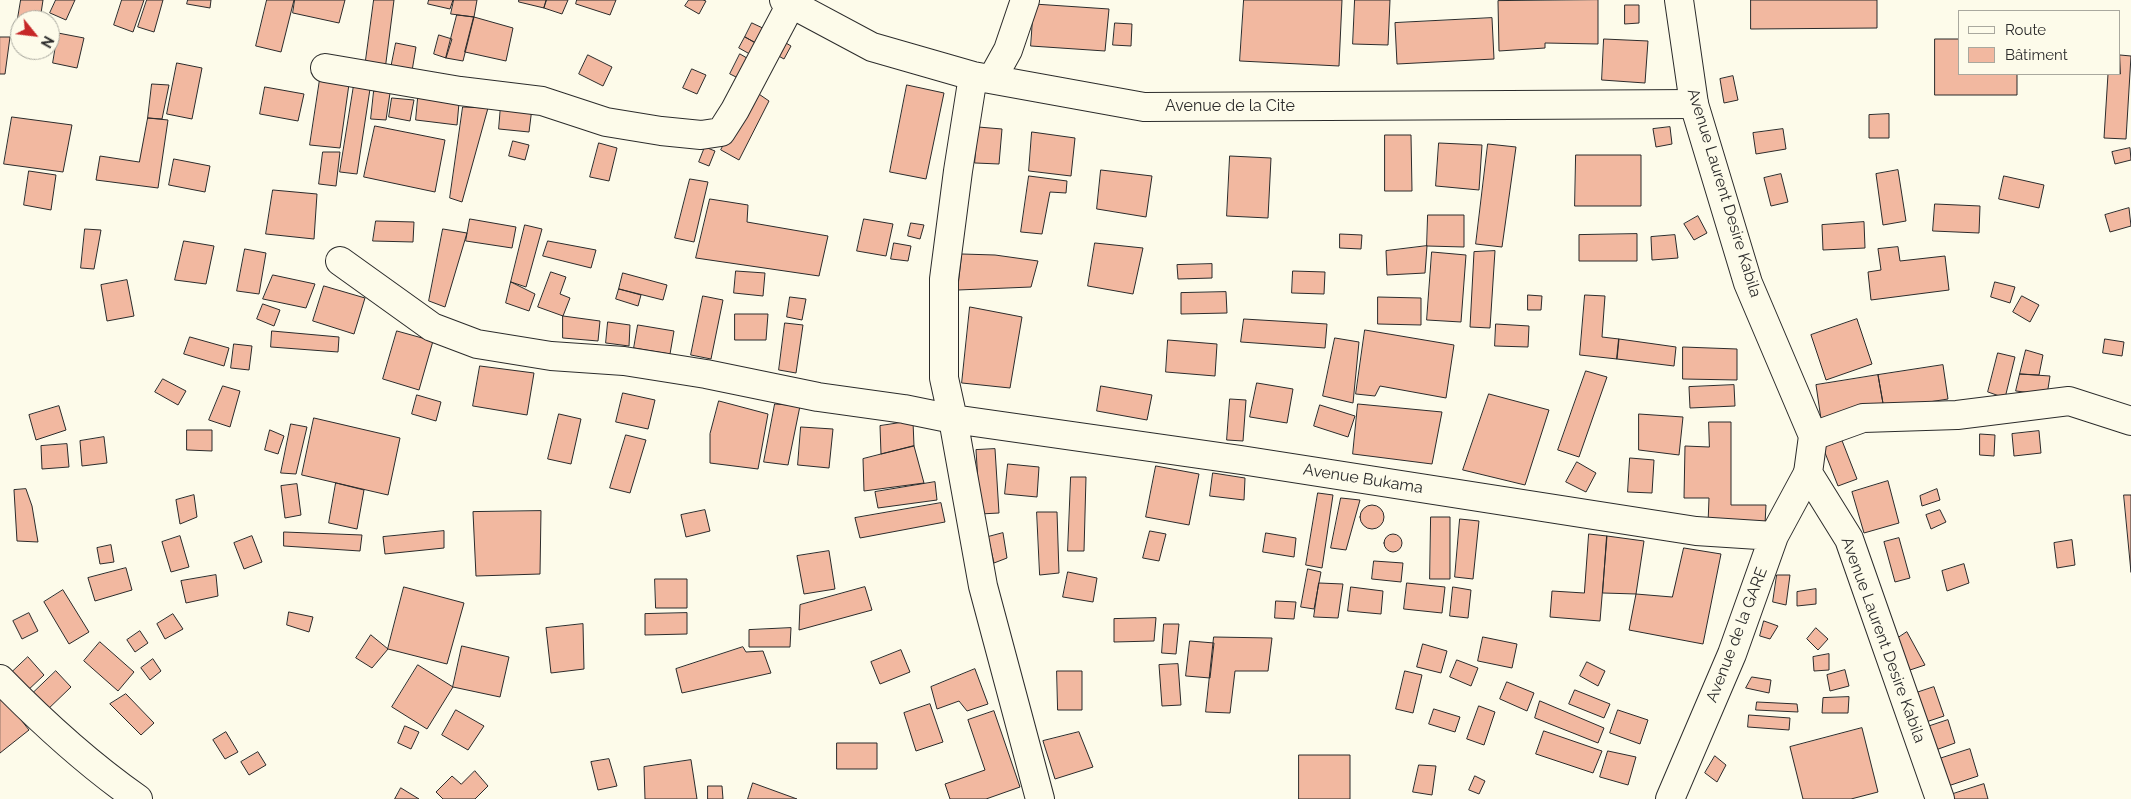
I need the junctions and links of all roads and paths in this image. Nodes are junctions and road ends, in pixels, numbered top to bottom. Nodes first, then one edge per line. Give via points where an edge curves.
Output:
1 (1025, 0) edge
2 (1679, 0) edge
3 (787, 2) edge
4 (325, 68) dead end
5 (982, 78) junction
6 (1694, 104) junction
7 (340, 261) dead end
8 (953, 419) junction
9 (2129, 419) edge
10 (1813, 436) junction
11 (1808, 472) junction
12 (1774, 536) junction
13 (0, 680) edge
14 (138, 799) edge
15 (1040, 799) edge
16 (1670, 799) edge
17 (1940, 799) edge

1 - 5 street via 1008,50
2 - 6 street, Avenue Laurent Desire Kabila
3 - 4 street via 735,110 721,132 708,134 661,131 606,122 542,101
3 - 5 street, Avenue de la Cite via 872,47
5 - 6 street, Avenue de la Cite via 1144,107
5 - 8 street via 958,171 944,279 944,378
6 - 10 street, Avenue Laurent Desire Kabila via 1748,283
7 - 8 street, Avenue Bukama via 432,327 477,344 552,356 642,363
8 - 12 street, Avenue Bukama via 1696,530
8 - 15 street via 983,586
9 - 10 street via 2069,401 1957,415 1863,418
10 - 11 street
11 - 12 street, Avenue de la GARE
11 - 17 street, Avenue Laurent Desire Kabila via 1849,539
12 - 16 street, Avenue de la GARE via 1732,654
13 - 14 street via 49,729

